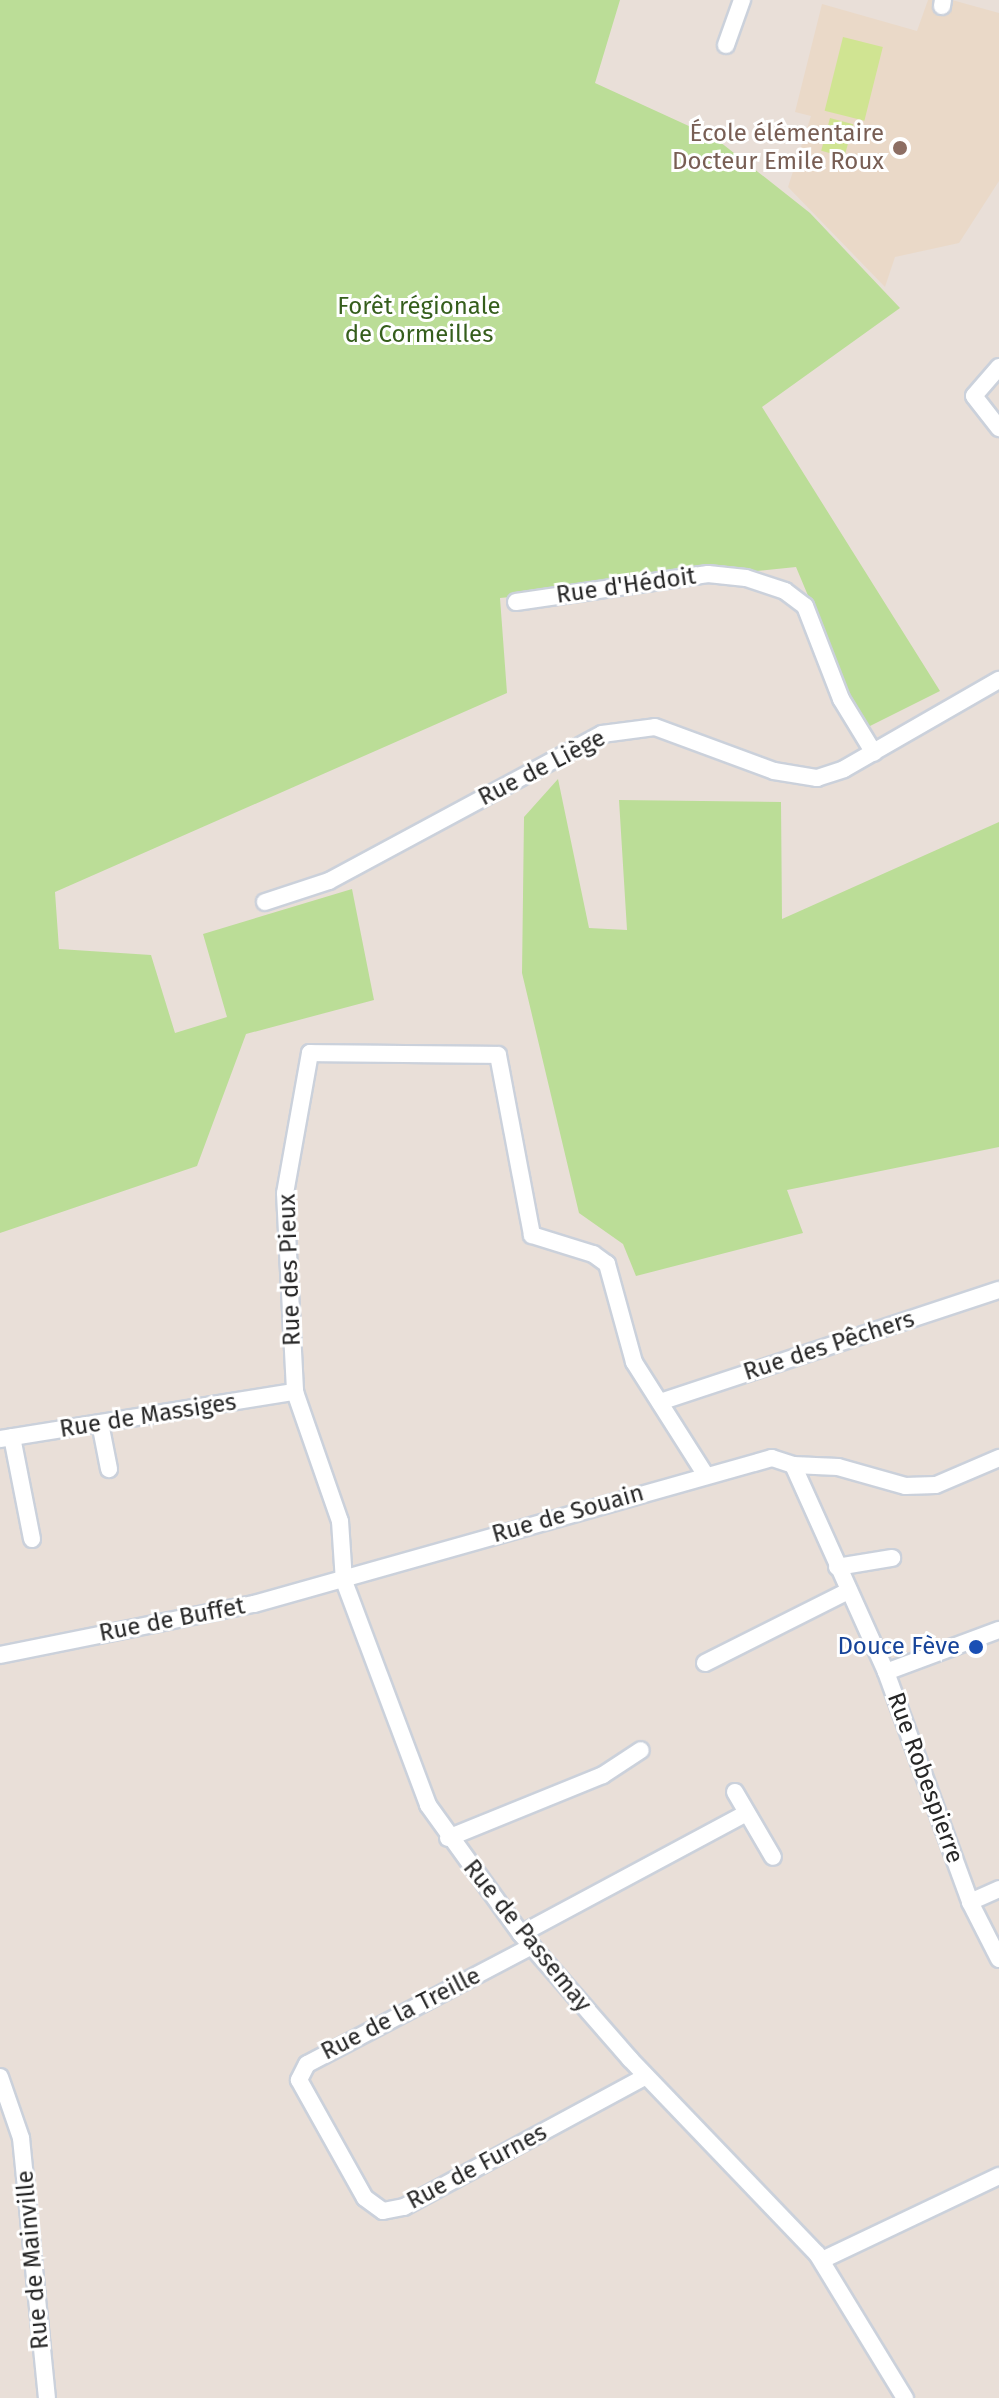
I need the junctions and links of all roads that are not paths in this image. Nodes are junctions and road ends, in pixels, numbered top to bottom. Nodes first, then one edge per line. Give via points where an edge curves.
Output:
1 (742, 0) edge
2 (726, 45) dead end
3 (999, 367) edge
4 (999, 428) edge
5 (516, 602) dead end
6 (999, 680) edge
7 (874, 753) junction
8 (265, 902) dead end
9 (999, 1290) edge
10 (295, 1392) junction
11 (660, 1402) junction
12 (100, 1423) junction
13 (6, 1438) edge
14 (999, 1458) edge
15 (793, 1465) junction
16 (109, 1469) dead end
17 (705, 1474) junction
18 (32, 1539) dead end
19 (892, 1558) dead end
20 (837, 1567) junction
21 (344, 1581) junction
22 (848, 1591) junction
23 (999, 1630) edge
24 (0, 1655) edge
25 (705, 1663) dead end
26 (886, 1672) junction
27 (641, 1750) dead end
28 (735, 1792) dead end
29 (747, 1813) junction
30 (448, 1838) junction
31 (773, 1857) dead end
32 (999, 1889) edge
33 (970, 1902) junction
34 (527, 1940) junction
35 (999, 1959) edge
36 (646, 2076) junction
37 (0, 2077) edge
38 (332, 2142) joint
39 (999, 2176) edge
40 (822, 2260) junction
41 (47, 2398) edge
42 (905, 2398) edge

1 - 2 street
3 - 4 street via 974,396
5 - 7 street, Rue d'Hédoit via 708,574 746,578 785,591 805,606 841,699
6 - 7 street, Rue de Liège
7 - 8 street, Rue de Liège via 830,775 804,779 655,727 602,734 329,881
9 - 11 street, Rue des Pêchers
10 - 11 street, Rue des Pieux via 285,1193 310,1053 498,1055 532,1235 593,1254 607,1264 634,1362
10 - 12 street, Rue de Massiges
10 - 21 street, Rue de Passemay via 340,1521
11 - 17 street
12 - 13 street, Rue de Massiges
12 - 16 street
13 - 18 street
14 - 15 street, Rue de Souain via 936,1485 905,1486 838,1467
15 - 17 street, Rue de Souain via 772,1458
15 - 20 street, Rue Robespierre
17 - 21 street, Rue de Souain
19 - 20 street
20 - 22 street, Rue Robespierre
21 - 24 street, Rue de Buffet
21 - 30 street, Rue de Passemay via 414,1769
22 - 25 street
22 - 26 street, Rue Robespierre
23 - 26 street
26 - 33 street, Rue Robespierre
27 - 30 street via 603,1775
28 - 29 street
29 - 31 street
29 - 34 street
30 - 34 street, Rue de Passemay
32 - 33 street
33 - 35 street, Rue Robespierre
34 - 36 street, Rue de Passemay
34 - 38 street, Rue de la Treille via 307,2064 299,2080
36 - 38 street, Rue de Furnes via 404,2207 383,2211 365,2198
36 - 40 street, Rue de Passemay
37 - 41 street, Rue de Mainville via 23,2151
39 - 40 street
40 - 42 street, Rue de Passemay

